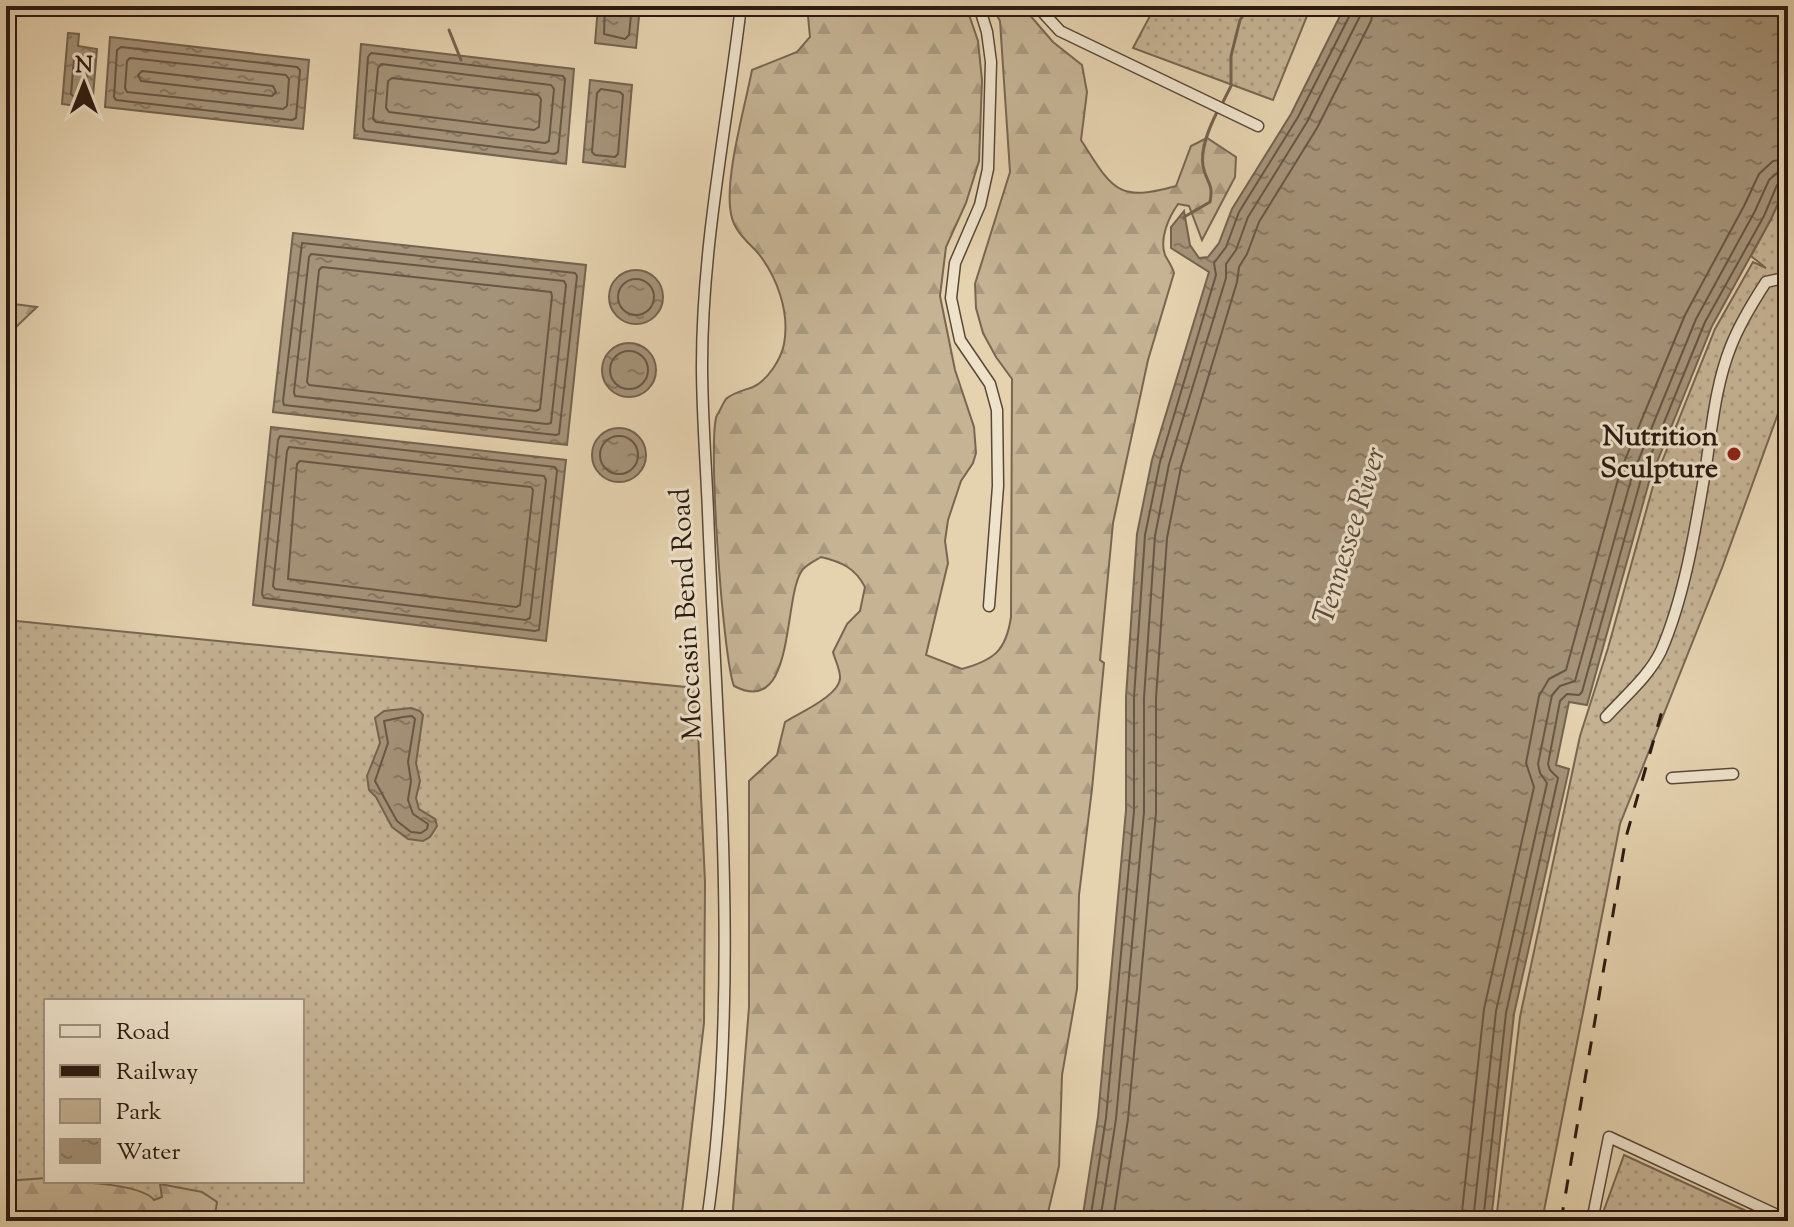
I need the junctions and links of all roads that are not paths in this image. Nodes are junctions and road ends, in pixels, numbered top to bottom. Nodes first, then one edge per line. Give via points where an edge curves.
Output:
1 (741, 6) edge
2 (979, 6) edge
3 (1037, 6) edge
4 (1258, 126) dead end
5 (1788, 277) edge
6 (989, 606) dead end
7 (1606, 717) dead end
8 (1733, 774) dead end
9 (1672, 778) dead end
10 (1788, 1220) edge
11 (707, 1221) edge
12 (1592, 1221) edge

1 - 11 street, Moccasin Bend Road via 702,336 726,908 724,1042
2 - 6 street via 991,62 988,169 980,205 955,263 951,298 960,340 990,384 997,410 998,486
3 - 4 street via 1060,31
5 - 7 street via 1766,282 1730,347 1673,616 1646,675
8 - 9 street
10 - 12 street via 1609,1137

